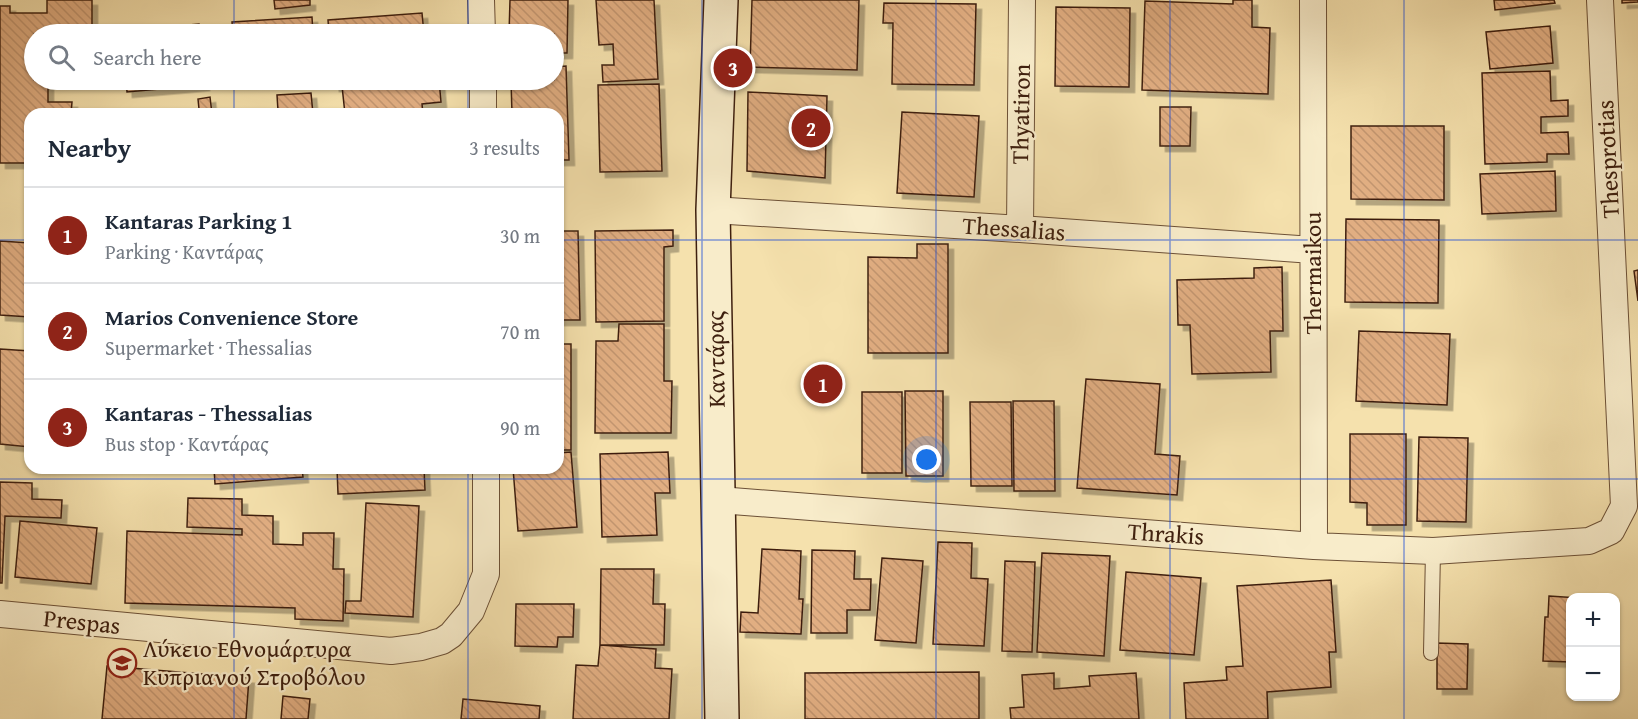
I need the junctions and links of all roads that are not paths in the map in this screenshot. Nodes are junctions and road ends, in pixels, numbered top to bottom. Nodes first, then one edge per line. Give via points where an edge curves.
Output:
1 (481, 0) edge
2 (721, 0) edge
3 (1022, 0) edge
4 (1313, 0) edge
5 (1600, 0) edge
6 (482, 24) edge
7 (483, 90) edge
8 (483, 108) edge
9 (713, 210) junction
10 (1020, 229) junction
11 (1313, 250) junction
12 (486, 474) edge
13 (719, 500) junction
14 (1611, 531) joint
15 (1314, 546) junction
16 (1433, 551) junction
17 (0, 614) edge
18 (1431, 653) dead end
19 (722, 719) edge

1 - 6 street
2 - 9 street, Καντάρας
3 - 10 street, Thyatiron
4 - 11 street, Thermaikou
5 - 14 street, Thesprotias via 1624,506
7 - 8 street
9 - 10 street, Thessalias
9 - 13 street, Καντάρας
10 - 11 street, Thessalias
11 - 15 street, Thermaikou
12 - 17 street, Prespas via 486,574 471,611 442,641 391,651
13 - 15 street, Thrakis
13 - 19 street, Καντάρας
14 - 16 street, Thrakis via 1589,541
15 - 16 street, Thrakis
16 - 18 lane

